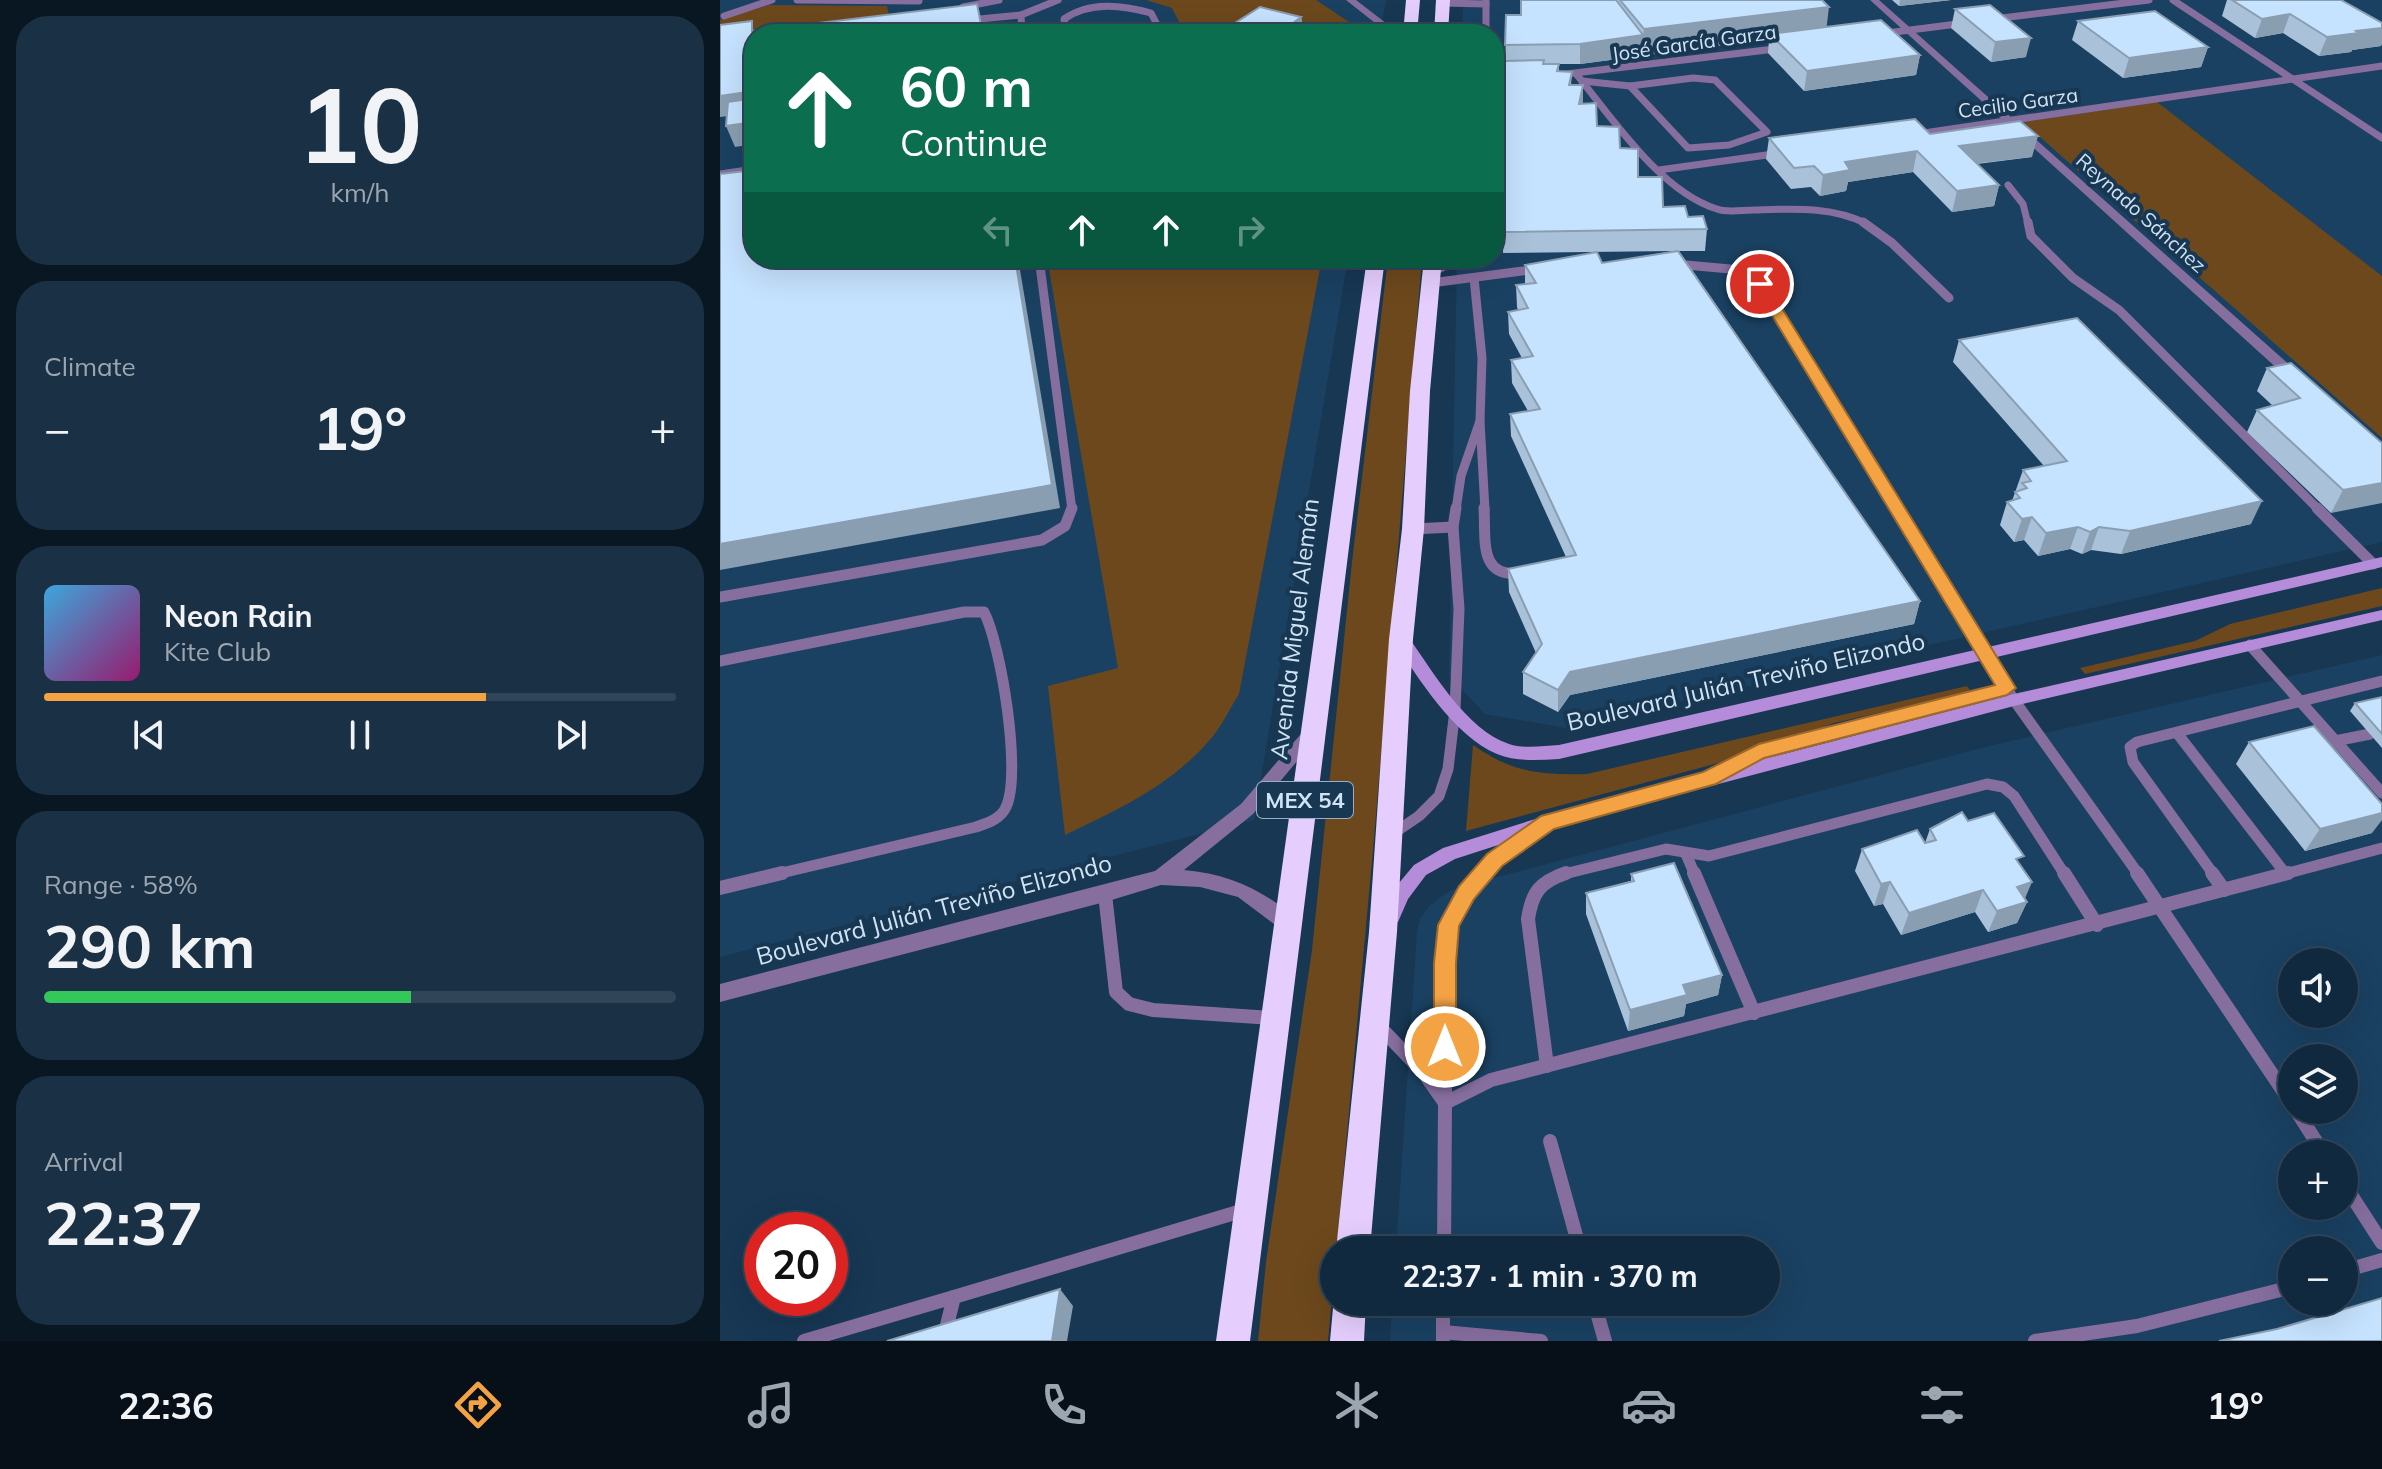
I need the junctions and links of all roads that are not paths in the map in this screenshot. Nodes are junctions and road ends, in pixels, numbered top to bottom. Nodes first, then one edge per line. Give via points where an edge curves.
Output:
1 (772, 0) edge
2 (797, 0) edge
3 (999, 0) edge
4 (1058, 0) edge
5 (1350, 0) edge
6 (1413, 0) edge
7 (1874, 0) edge
8 (2149, 0) edge
9 (2173, 0) edge
10 (919, 1) edge
11 (1443, 2) edge
12 (1486, 2) edge
13 (953, 9) edge
14 (1021, 15) junction
15 (724, 16) dead end
16 (1983, 21) edge
17 (957, 22) edge
18 (1968, 23) edge
19 (1021, 24) edge
20 (1065, 24) edge
21 (1157, 24) edge
22 (1382, 24) edge
23 (1411, 24) edge
24 (1442, 24) edge
25 (1486, 24) edge
26 (1908, 30) junction
27 (1865, 36) edge
28 (1792, 46) edge
29 (2382, 66) edge
30 (1504, 73) edge
31 (1522, 74) edge
32 (1549, 74) edge
33 (1579, 78) junction
34 (2292, 78) junction
35 (1630, 86) junction
36 (2012, 121) junction
37 (1904, 136) edge
38 (2382, 138) edge
39 (1797, 151) edge
40 (744, 170) edge
41 (1659, 170) junction
42 (720, 174) edge
43 (2008, 185) dead end
44 (1660, 264) edge
45 (1040, 268) edge
46 (1375, 268) edge
47 (1551, 268) edge
48 (1432, 271) edge
49 (1474, 278) junction
50 (1949, 298) dead end
51 (2301, 382) edge
52 (1480, 421) junction
53 (1453, 527) junction
54 (1413, 529) junction
55 (2377, 563) edge
56 (1532, 572) edge
57 (720, 597) edge
58 (2382, 615) edge
59 (1401, 639) junction
60 (2250, 645) junction
61 (1987, 658) junction
62 (720, 661) edge
63 (2382, 681) edge
64 (2011, 694) junction
65 (2301, 702) junction
66 (1455, 710) junction
67 (1314, 730) junction
68 (2177, 733) junction
69 (2370, 734) dead end
70 (2335, 741) junction
71 (2382, 793) edge
72 (1548, 822) junction
73 (1389, 837) junction
74 (2382, 848) edge
75 (1686, 854) junction
76 (2285, 873) junction
77 (1161, 877) junction
78 (720, 888) edge
79 (2224, 890) junction
80 (1105, 894) junction
81 (2162, 908) junction
82 (1289, 924) junction
83 (2097, 925) junction
84 (1383, 932) junction
85 (720, 993) edge
86 (1754, 1013) junction
87 (1273, 1018) junction
88 (1376, 1023) junction
89 (1547, 1066) junction
90 (2278, 1083) edge
91 (1445, 1103) junction
92 (1550, 1141) dead end
93 (2358, 1206) edge
94 (1248, 1209) junction
95 (1354, 1236) edge
96 (1444, 1236) edge
97 (1576, 1236) edge
98 (2382, 1243) edge
99 (2382, 1260) edge
100 (2358, 1267) edge
101 (2278, 1291) edge
102 (954, 1297) junction
103 (1348, 1316) edge
104 (1443, 1316) edge
105 (1598, 1316) edge
106 (1443, 1337) edge
107 (804, 1341) edge
108 (943, 1341) edge
109 (1233, 1341) edge
110 (1347, 1341) edge
111 (1541, 1341) edge
112 (1605, 1341) edge
113 (2035, 1341) edge

1 - 15 lane
2 - 10 lane
3 - 13 lane
4 - 14 lane
5 - 22 street
6 - 23 highway
7 - 26 street, Reynado Sánchez
8 - 16 lane
9 - 34 lane
11 - 12 lane
11 - 24 highway
12 - 25 lane
14 - 17 lane
14 - 19 lane
18 - 26 lane
20 - 21 lane via 1068,15 1116,6 1151,13
26 - 27 lane
26 - 36 street, Reynado Sánchez
28 - 33 lane, José García Garza
29 - 34 lane, Cecilio Garza
30 - 31 lane
32 - 33 lane
33 - 35 lane
33 - 41 lane
34 - 36 lane, Cecilio Garza
34 - 38 lane
35 - 35 lane via 1715,80 1767,132 1688,148
36 - 37 lane, Cecilio Garza
36 - 51 street, Reynado Sánchez
39 - 41 lane
40 - 42 lane
41 - 50 lane via 1718,210 1831,212 1857,219
43 - 55 lane via 2023,204 2031,236 2073,278 2130,321
44 - 61 lane via 1728,267 1760,284
45 - 57 lane via 1072,511 1069,524 1042,540
46 - 67 highway, Avenida Miguel Alemán / MEX 54
47 - 49 lane
48 - 49 lane
48 - 54 highway
49 - 52 lane via 1482,358
52 - 53 lane via 1461,476
52 - 56 lane via 1487,557 1497,572
53 - 54 lane
53 - 66 lane via 1459,609
54 - 59 highway
55 - 61 main road, Boulevard Julián Treviño Elizondo via 2328,574 2299,590
58 - 60 main road
59 - 66 main road, Boulevard Julián Treviño Elizondo
59 - 73 highway
60 - 64 main road
60 - 65 lane
61 - 64 lane
61 - 66 main road, Boulevard Julián Treviño Elizondo via 1559,752 1503,749 1484,740
62 - 78 lane via 984,612 1002,663 1008,802 1002,814 976,827
63 - 65 lane
64 - 72 main road
64 - 81 lane
65 - 68 lane
65 - 70 lane
66 - 73 lane via 1439,796
67 - 77 street, Boulevard Julián Treviño Elizondo via 1247,809
67 - 82 highway, Avenida Miguel Alemán / MEX 54
68 - 76 lane
68 - 79 lane via 2137,742 2129,755
69 - 70 lane
70 - 71 lane
72 - 84 main road via 1449,853 1420,870 1401,894
72 - 91 lane via 1495,860 1466,892 1449,925
73 - 84 highway
74 - 76 lane
75 - 83 lane via 1730,852 1987,784 2014,796
75 - 86 lane
75 - 89 lane via 1666,849 1575,870 1549,879 1531,898 1528,919
76 - 79 lane
77 - 80 street, Boulevard Julián Treviño Elizondo
77 - 82 street, Boulevard Julián Treviño Elizondo via 1226,883 1258,898
79 - 81 lane
80 - 85 street, Boulevard Julián Treviño Elizondo
80 - 87 lane via 1116,992 1129,1004
81 - 83 lane
81 - 90 lane
82 - 87 highway, Avenida Miguel Alemán / MEX 54
83 - 86 lane
84 - 88 highway
86 - 89 lane
87 - 94 highway, Avenida Miguel Alemán / MEX 54
88 - 91 lane
88 - 95 highway
89 - 91 lane via 1491,1080
91 - 96 lane
92 - 97 lane
93 - 98 lane
94 - 102 lane
94 - 109 highway, Avenida Miguel Alemán / MEX 54
99 - 100 lane
101 - 113 lane via 2137,1326
102 - 107 lane
102 - 108 lane
103 - 110 highway
104 - 106 lane
105 - 112 lane
106 - 111 lane

